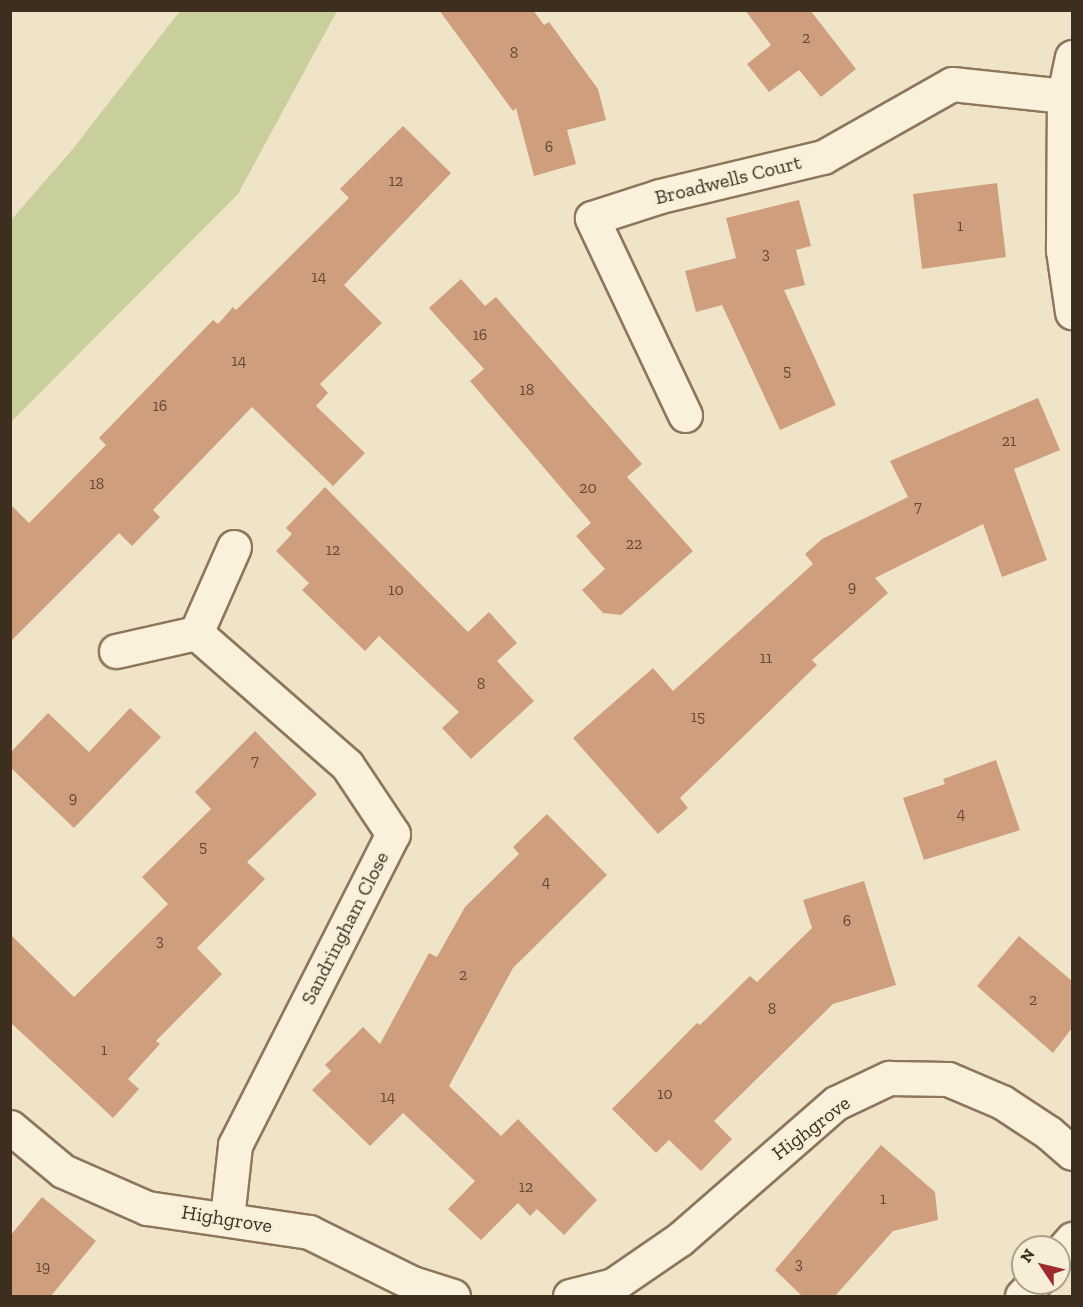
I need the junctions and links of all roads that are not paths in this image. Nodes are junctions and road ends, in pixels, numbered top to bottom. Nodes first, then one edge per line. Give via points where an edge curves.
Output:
1 (1072, 57) edge
2 (1064, 96) junction
3 (1072, 312) edge
4 (686, 415) dead end
5 (234, 547) dead end
6 (196, 633) junction
7 (116, 651) dead end
8 (10, 1127) edge
9 (1072, 1153) edge
10 (227, 1218) junction
11 (453, 1296) edge
12 (570, 1296) edge

1 - 2 street
2 - 3 street via 1063,250
2 - 4 street, Broadwells Court via 952,84 823,157 660,195 592,218
5 - 6 street
6 - 7 street
6 - 10 street, Sandringham Close via 346,765 393,834 236,1145
8 - 10 street, Highgrove via 63,1171 147,1208
9 - 12 street, Highgrove via 1002,1102 948,1079 889,1078 836,1103 680,1239 613,1285
10 - 11 street, Highgrove via 309,1232 412,1283

